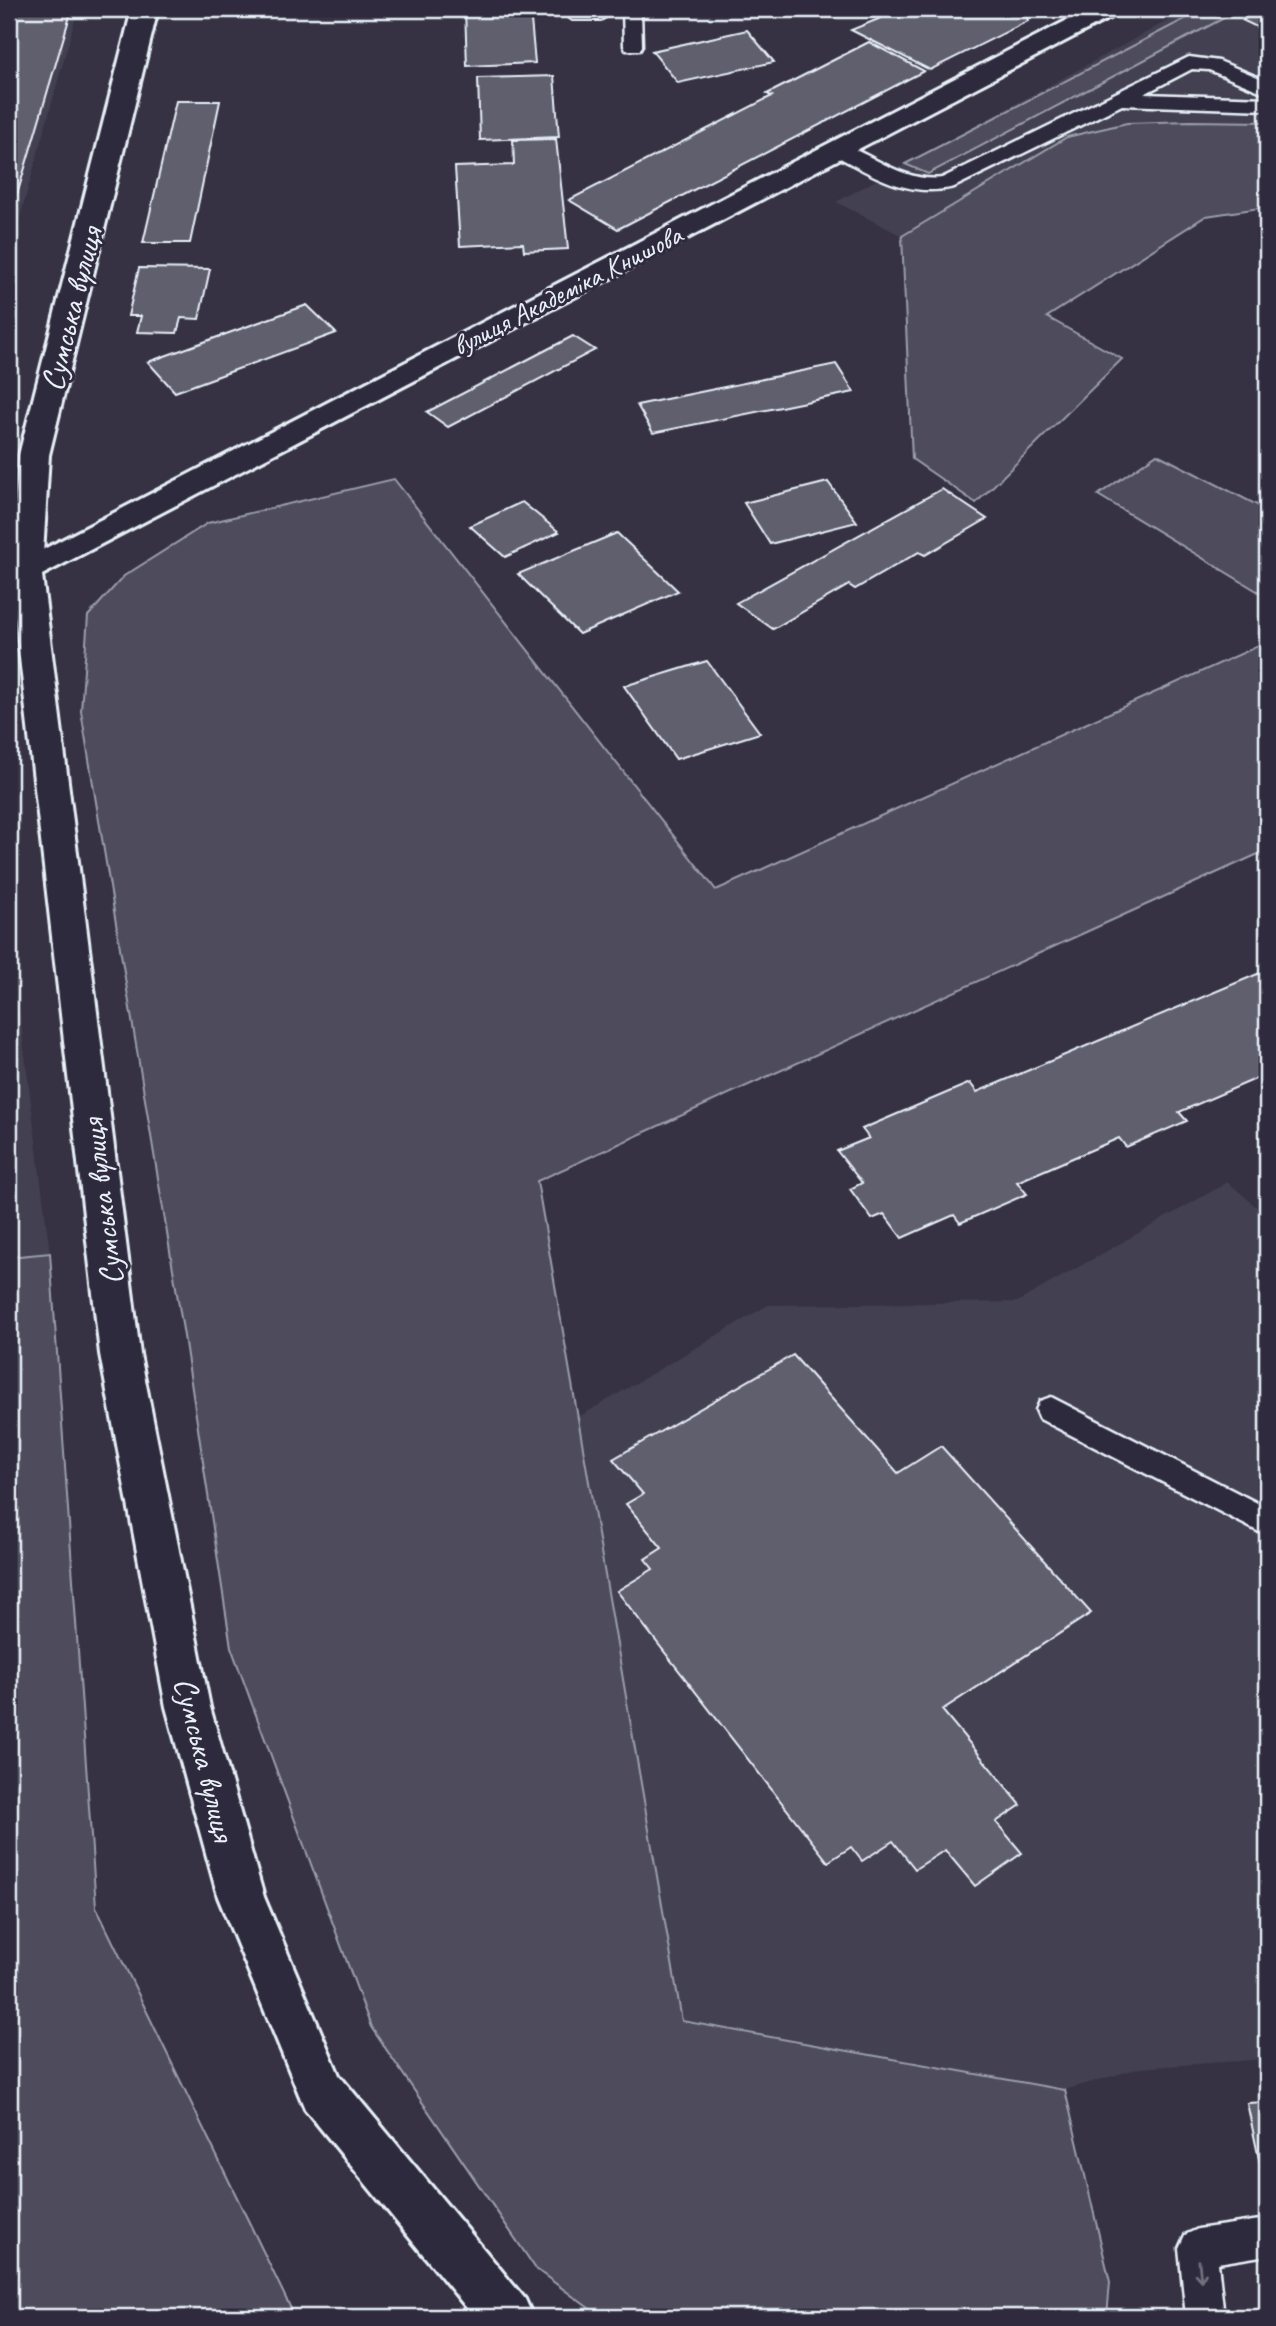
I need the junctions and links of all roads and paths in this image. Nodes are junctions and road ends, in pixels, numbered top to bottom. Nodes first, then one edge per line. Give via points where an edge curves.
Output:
1 (145, 9) edge
2 (632, 9) edge
3 (1108, 9) edge
4 (1059, 22) edge
5 (633, 46) dead end
6 (1267, 88) edge
7 (1119, 99) junction
8 (1267, 104) edge
9 (838, 149) junction
10 (17, 575) edge
11 (1051, 1410) dead end
12 (1267, 1523) edge
13 (1267, 2237) edge
14 (507, 2317) edge
15 (1205, 2317) edge

1 - 10 street, Сумська вулиця via 34,455
2 - 5 lane
3 - 4 street, вулиця Академіка Книшова
4 - 9 street, вулиця Академіка Книшова
6 - 7 lane via 1212,65 1189,63
7 - 8 lane
7 - 9 lane via 931,187 910,186
9 - 10 street, вулиця Академіка Книшова
10 - 14 street, Сумська вулиця via 120,1354 192,1720 241,1897 322,2092
11 - 12 lane
13 -> 15 lane via 1198,2248

